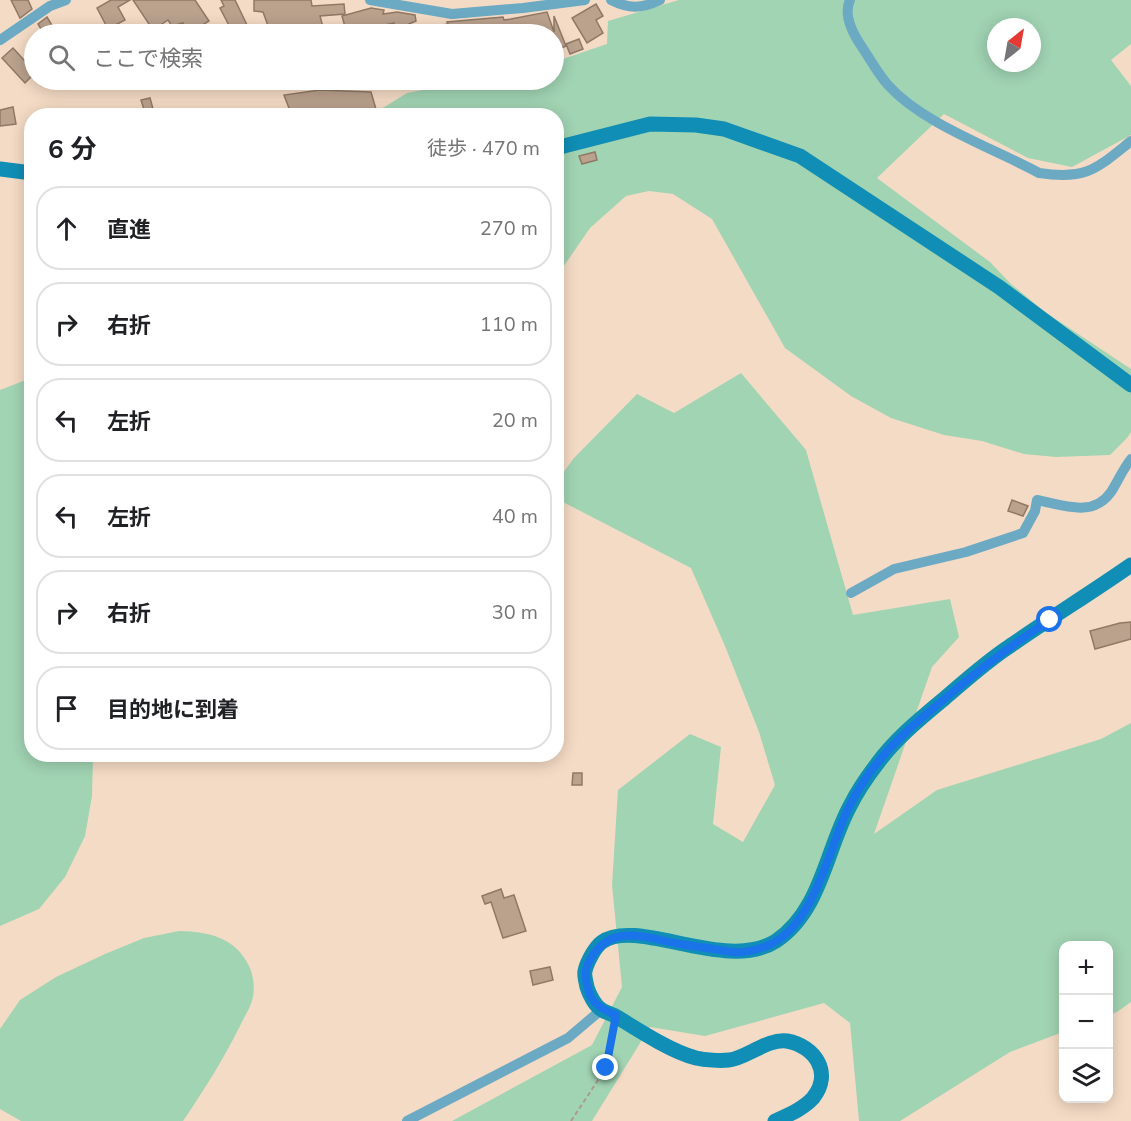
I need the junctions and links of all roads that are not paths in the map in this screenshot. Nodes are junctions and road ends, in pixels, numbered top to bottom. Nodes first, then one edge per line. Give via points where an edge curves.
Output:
1 (66, 0) edge
2 (370, 0) edge
3 (585, 0) edge
4 (611, 0) edge
5 (660, 0) edge
6 (850, 0) edge
7 (0, 39) edge
8 (1131, 141) edge
9 (564, 146) edge
10 (0, 169) edge
11 (24, 172) edge
12 (1131, 385) edge
13 (1131, 459) edge
14 (1131, 566) edge
15 (851, 592) dead end
16 (608, 1012) junction
17 (407, 1121) edge
18 (775, 1121) edge

1 - 7 street
2 - 3 street via 452,14
4 - 5 street via 625,6 647,6
6 - 8 street via 847,6 852,32 888,85 920,111 964,137 1039,173 1050,174 1098,168
9 - 12 street via 650,124 696,125 724,129 800,156 999,287
10 - 11 street
13 - 15 street via 1101,504 1076,508 1037,500 1023,532 966,552 894,569
14 - 16 street via 1010,646 899,739 878,762 849,807 802,916 773,943 742,952 636,935 602,942 585,972 588,992
16 - 17 street via 568,1038
16 - 18 street via 696,1058 732,1061 783,1040 802,1046 819,1063 819,1087 807,1104

